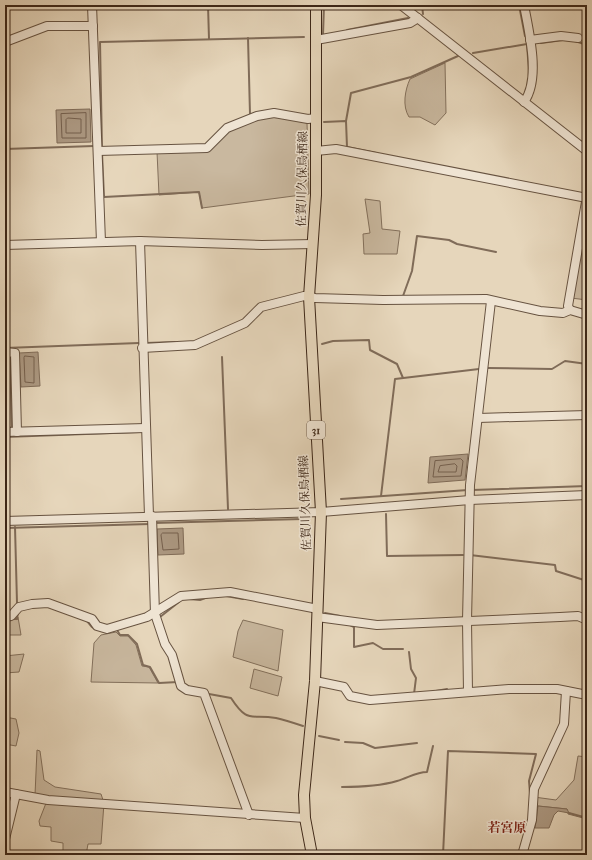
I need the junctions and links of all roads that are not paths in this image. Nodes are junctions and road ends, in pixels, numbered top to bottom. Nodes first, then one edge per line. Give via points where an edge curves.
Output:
1 (92, 5) edge
2 (316, 5) edge
3 (401, 5) edge
4 (524, 5) edge
5 (418, 18) junction
6 (93, 26) junction
7 (578, 38) dead end
8 (316, 40) junction
9 (530, 40) junction
10 (5, 42) edge
11 (524, 102) junction
12 (316, 118) junction
13 (101, 151) junction
14 (316, 151) junction
15 (587, 151) edge
16 (587, 197) edge
17 (140, 241) junction
18 (101, 242) junction
19 (5, 244) edge
20 (313, 244) junction
21 (309, 297) junction
22 (491, 301) junction
23 (570, 310) junction
24 (587, 315) edge
25 (142, 348) junction
26 (5, 352) edge
27 (587, 415) edge
28 (478, 418) junction
29 (145, 428) junction
30 (5, 432) edge
31 (17, 432) junction
32 (587, 495) edge
33 (470, 497) junction
34 (321, 512) junction
35 (150, 516) junction
36 (5, 521) edge
37 (318, 613) junction
38 (155, 614) junction
39 (5, 617) edge
40 (587, 620) edge
41 (467, 621) junction
42 (315, 681) junction
43 (566, 690) junction
44 (468, 692) junction
45 (587, 695) edge
46 (5, 792) edge
47 (16, 794) junction
48 (249, 814) junction
49 (305, 818) junction
50 (5, 839) edge
51 (312, 855) edge
52 (522, 855) edge

1 - 6 street
2 - 8 main road, 佐賀川久保鳥栖線 / 31
3 - 5 street
4 - 9 street
5 - 8 street via 410,22
5 - 11 street
6 - 10 street via 47,26
6 - 13 street
7 - 9 street via 561,36
8 - 12 main road, 佐賀川久保鳥栖線 / 31
9 - 11 street via 531,86
11 - 15 street
12 - 13 street via 274,113 257,116 226,128 207,148
12 - 14 main road, 佐賀川久保鳥栖線 / 31
13 - 18 street
14 - 16 street via 336,149
14 - 20 main road, 佐賀川久保鳥栖線 / 31
16 - 23 street via 568,306
17 - 18 street
17 - 20 street
17 - 25 street
18 - 19 street
20 - 21 main road, 佐賀川久保鳥栖線 / 31
21 - 22 street
21 - 25 street via 261,307 245,323 195,345
21 - 34 main road, 佐賀川久保鳥栖線 / 31
22 - 23 street via 540,311 562,313
22 - 28 street
23 - 24 street
25 - 29 street
26 - 31 street via 14,353
27 - 28 street
28 - 33 street
29 - 31 street
29 - 35 street
30 - 31 street
32 - 33 street
33 - 34 street
33 - 41 street
34 - 35 street
34 - 37 main road, 佐賀川久保鳥栖線 / 31
35 - 36 street
35 - 38 street
37 - 38 street via 230,592 215,592 181,596
37 - 41 street via 378,625
37 - 42 main road, 佐賀川久保鳥栖線 / 31
38 - 39 street via 108,629 97,626 92,618 48,603 19,607 11,616
38 - 48 street via 182,686 187,690 204,693
40 - 41 street via 578,616
41 - 44 street
42 - 44 street via 344,687 350,696 370,700
42 - 49 main road, 佐賀川久保鳥栖線 / 31 via 304,782
43 - 44 street via 514,689
43 - 45 street
43 - 52 street via 564,724 534,789 532,820
46 - 47 street
47 - 48 street via 48,800
47 - 50 street
48 - 49 street
49 - 51 main road, 佐賀川久保鳥栖線 / 31

